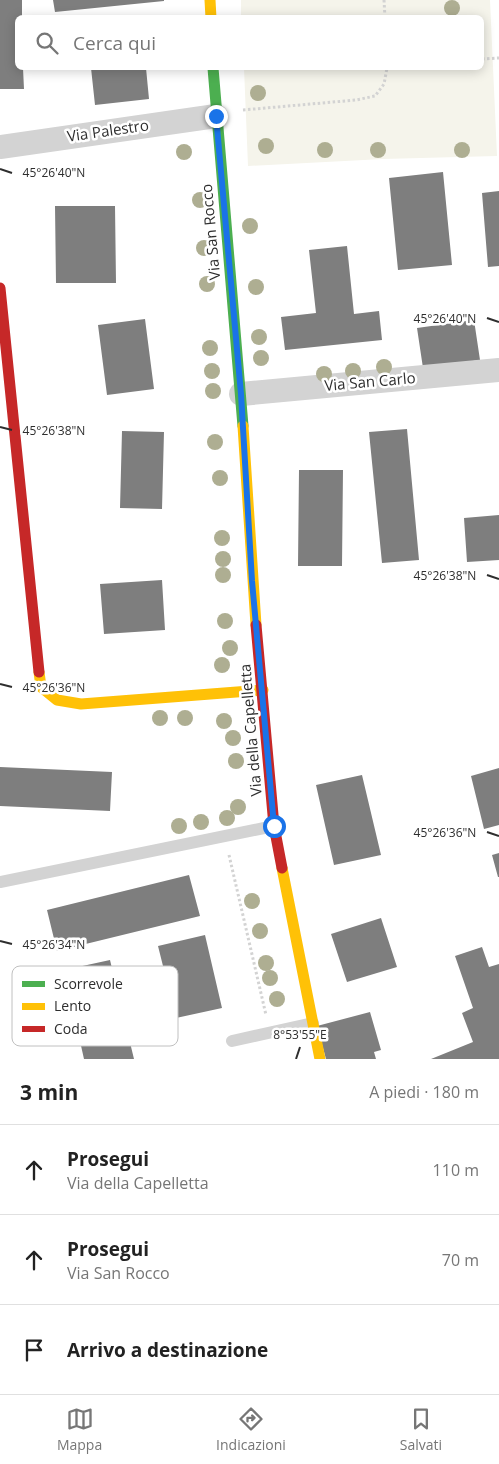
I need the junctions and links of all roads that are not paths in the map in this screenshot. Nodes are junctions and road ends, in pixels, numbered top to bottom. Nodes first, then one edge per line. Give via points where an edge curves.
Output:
1 (210, 0) edge
2 (211, 15) edge
3 (213, 70) edge
4 (216, 116) junction
5 (0, 147) edge
6 (0, 288) edge
7 (499, 370) edge
8 (241, 394) junction
9 (262, 690) junction
10 (274, 826) junction
11 (0, 882) edge
12 (313, 1023) junction
13 (232, 1041) dead end
14 (320, 1059) edge

1 - 2 street
3 - 4 street, Via San Rocco
4 - 5 street, Via Palestro
4 - 8 street, Via San Rocco
6 - 9 street via 41,687 56,700 81,704
7 - 8 street, Via San Carlo
8 - 9 street, Via della Capelletta
9 - 10 street, Via della Capelletta
10 - 11 lane
10 - 12 street, Via della Capelletta
12 - 13 lane
12 - 14 street, Via della Capelletta

